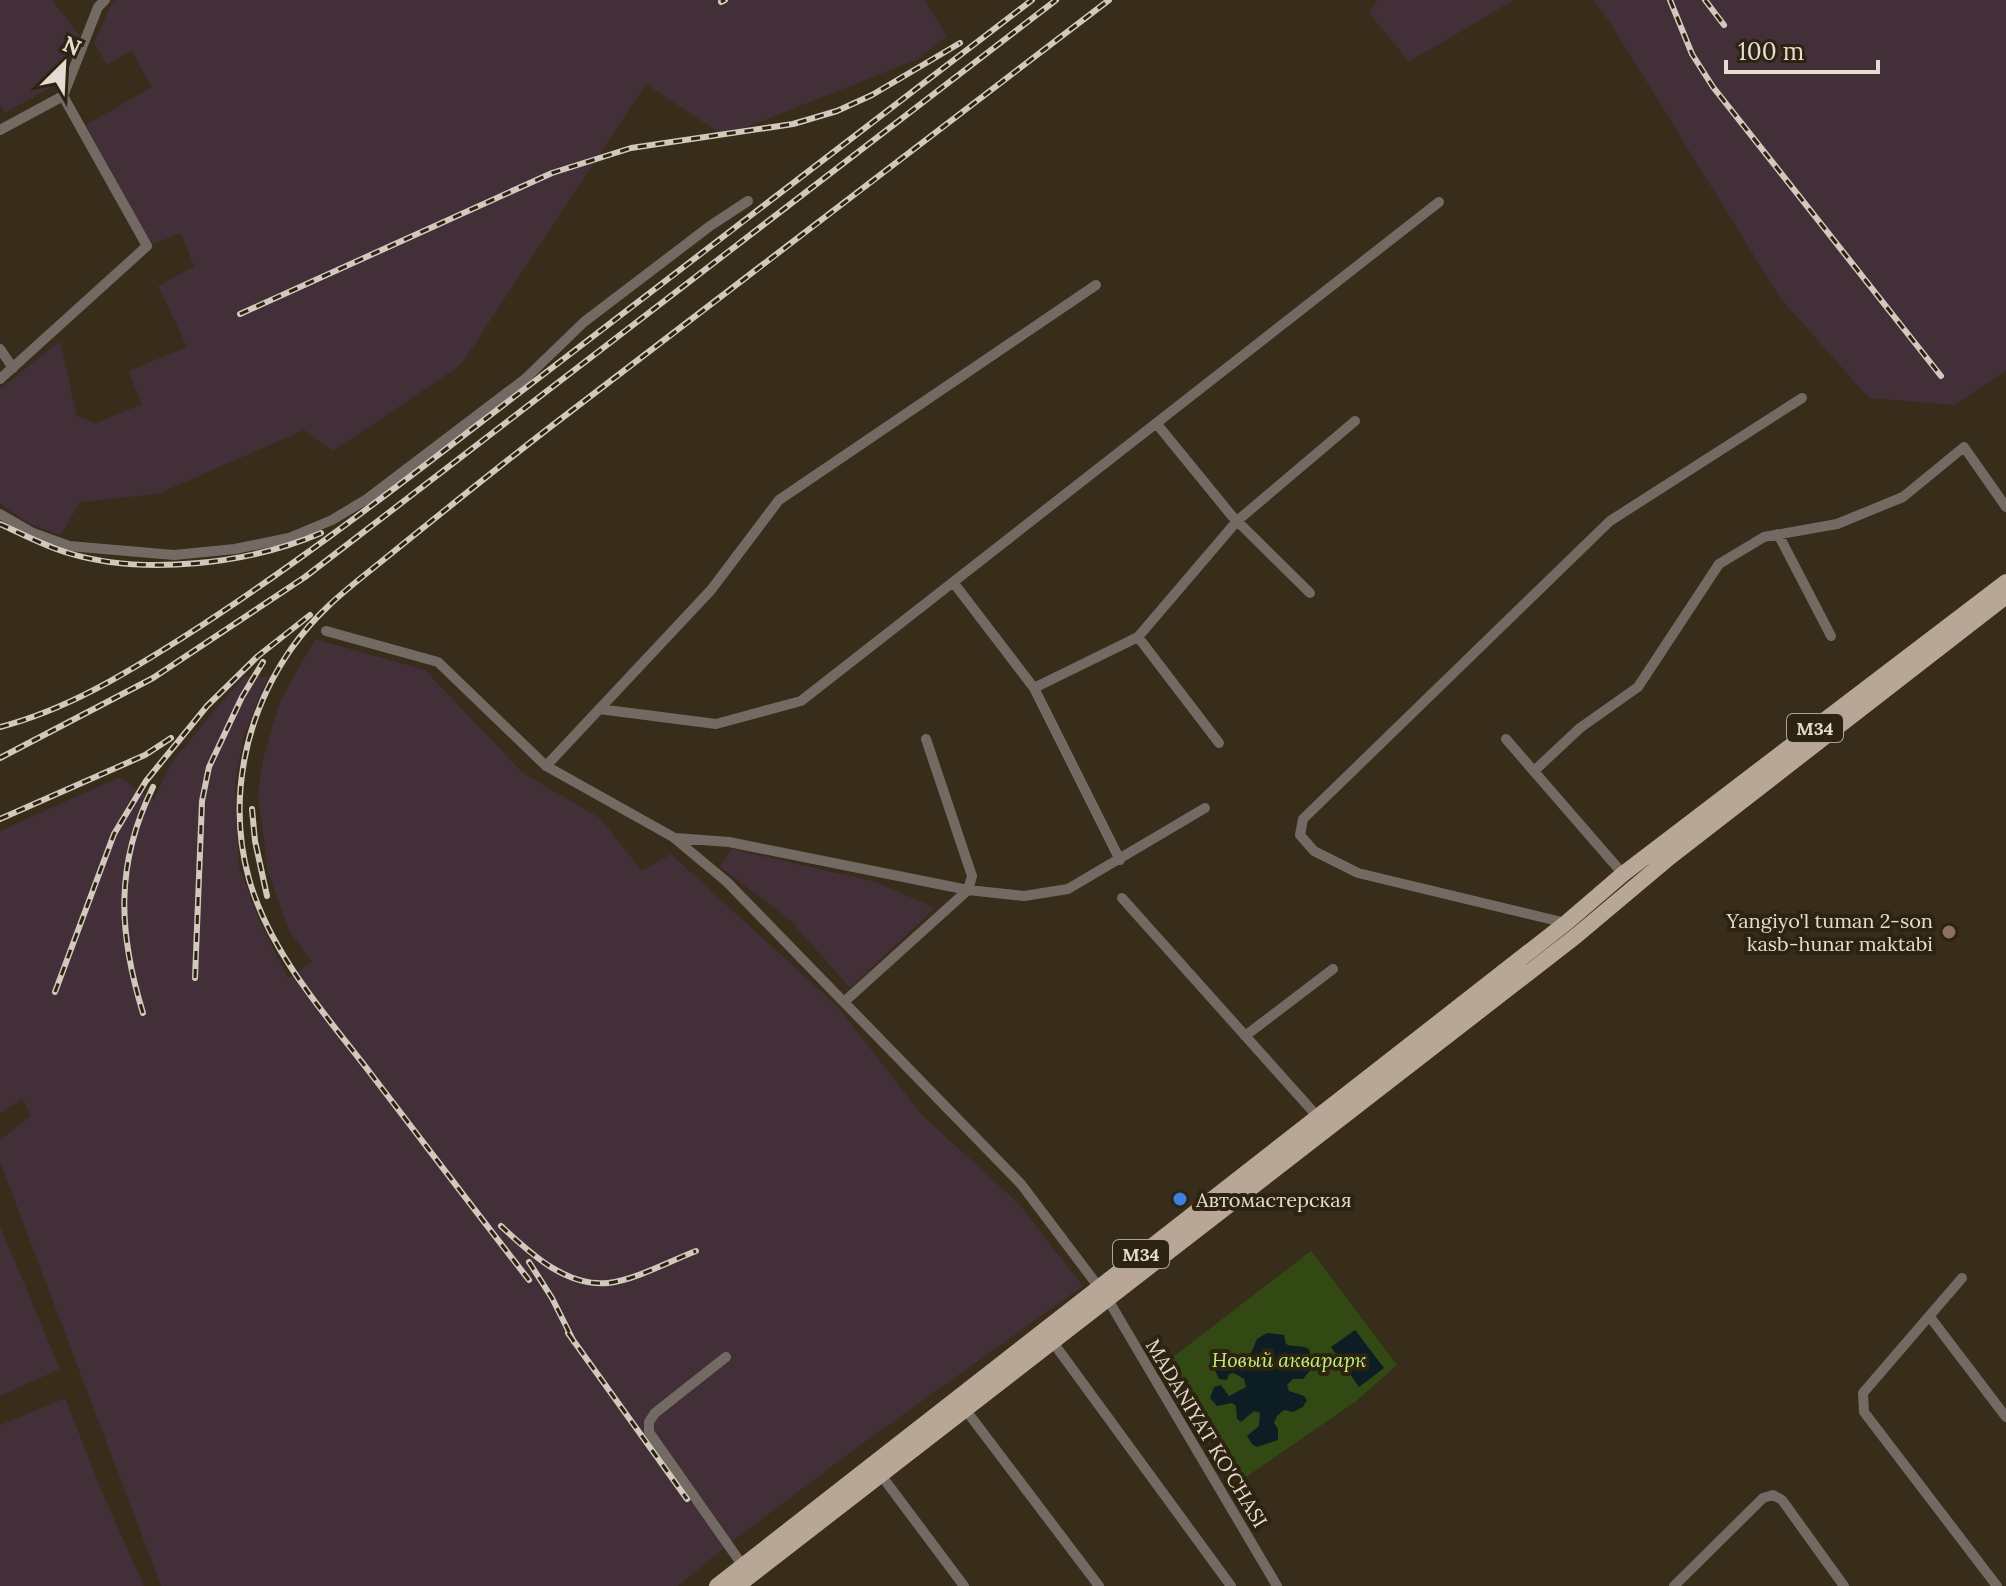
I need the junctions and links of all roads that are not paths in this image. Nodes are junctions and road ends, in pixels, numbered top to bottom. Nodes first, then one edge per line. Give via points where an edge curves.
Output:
1 (105, 0) edge
2 (63, 96) junction
3 (0, 130) edge
4 (748, 201) dead end
5 (1439, 202) dead end
6 (1096, 285) dead end
7 (0, 349) edge
8 (13, 368) junction
9 (0, 379) edge
10 (1802, 398) dead end
11 (1355, 421) dead end
12 (1156, 423) junction
13 (2006, 507) edge
14 (0, 514) edge
15 (1237, 521) junction
16 (1778, 534) junction
17 (953, 582) junction
18 (2006, 582) edge
19 (1310, 593) dead end
20 (2006, 596) edge
21 (326, 631) dead end
22 (1831, 636) dead end
23 (1138, 637) junction
24 (1034, 688) junction
25 (599, 709) junction
26 (926, 739) dead end
27 (1506, 739) dead end
28 (1219, 743) dead end
29 (546, 766) junction
30 (1534, 771) junction
31 (1205, 808) dead end
32 (673, 837) junction
33 (1120, 860) junction
34 (1629, 880) junction
35 (968, 890) junction
36 (1122, 898) dead end
37 (1566, 923) junction
38 (1333, 969) dead end
39 (844, 1002) junction
40 (1245, 1036) junction
41 (1317, 1116) junction
42 (1962, 1278) dead end
43 (1103, 1292) junction
44 (1930, 1317) junction
45 (1052, 1341) junction
46 (726, 1357) dead end
47 (965, 1409) junction
48 (2006, 1417) edge
49 (881, 1475) junction
50 (743, 1566) junction
51 (717, 1586) edge
52 (737, 1586) edge
53 (964, 1586) edge
54 (1099, 1586) edge
55 (1231, 1586) edge
56 (1277, 1586) edge
57 (1674, 1586) edge
58 (1844, 1586) edge
59 (1997, 1586) edge

1 - 2 street
2 - 3 street
2 - 8 street via 147,246
4 - 14 street via 584,322 513,388 367,499 289,538 174,555 69,546
5 - 12 street
6 - 25 street via 779,500 711,590
7 - 8 street
8 - 9 street
10 - 37 street via 1610,521 1303,819 1300,835 1314,851 1358,873
11 - 15 street
12 - 15 street
12 - 17 street
13 - 16 street via 1964,447 1903,497 1837,524
15 - 19 street
15 - 23 street
16 - 22 street
16 - 30 street via 1719,564 1638,687 1580,728
17 - 24 street
17 - 25 street via 801,701 716,724
18 - 34 main road, M34
20 - 34 main road, M34 via 1670,857
21 - 29 street via 438,662
23 - 24 street
23 - 28 street
24 - 33 street
25 - 29 street
26 - 35 street via 972,876
27 - 30 street
29 - 32 street
30 - 34 street
31 - 33 street
32 - 35 street via 729,842
32 - 39 street, MADANIYAT KO'CHASI via 727,882
33 - 35 street via 1068,889 1024,896
34 - 37 main road, M34
34 - 43 main road, M34 via 1576,936
35 - 39 street
36 - 40 street
37 - 41 main road, M34
38 - 40 street
39 - 43 street, MADANIYAT KO'CHASI via 1021,1184
40 - 41 street
41 - 43 main road, M34
42 - 44 street
43 - 45 main road, M34
43 - 50 main road, M34
43 - 56 street, MADANIYAT KO'CHASI
44 - 48 street
44 - 59 street via 1863,1393 1864,1412
45 - 47 main road, M34
45 - 55 street
46 - 50 street via 655,1413 649,1432
47 - 49 main road, M34
47 - 54 street
49 - 52 main road, M34
49 - 53 street
50 - 51 main road, M34
57 - 58 street via 1763,1498 1773,1495 1782,1500

